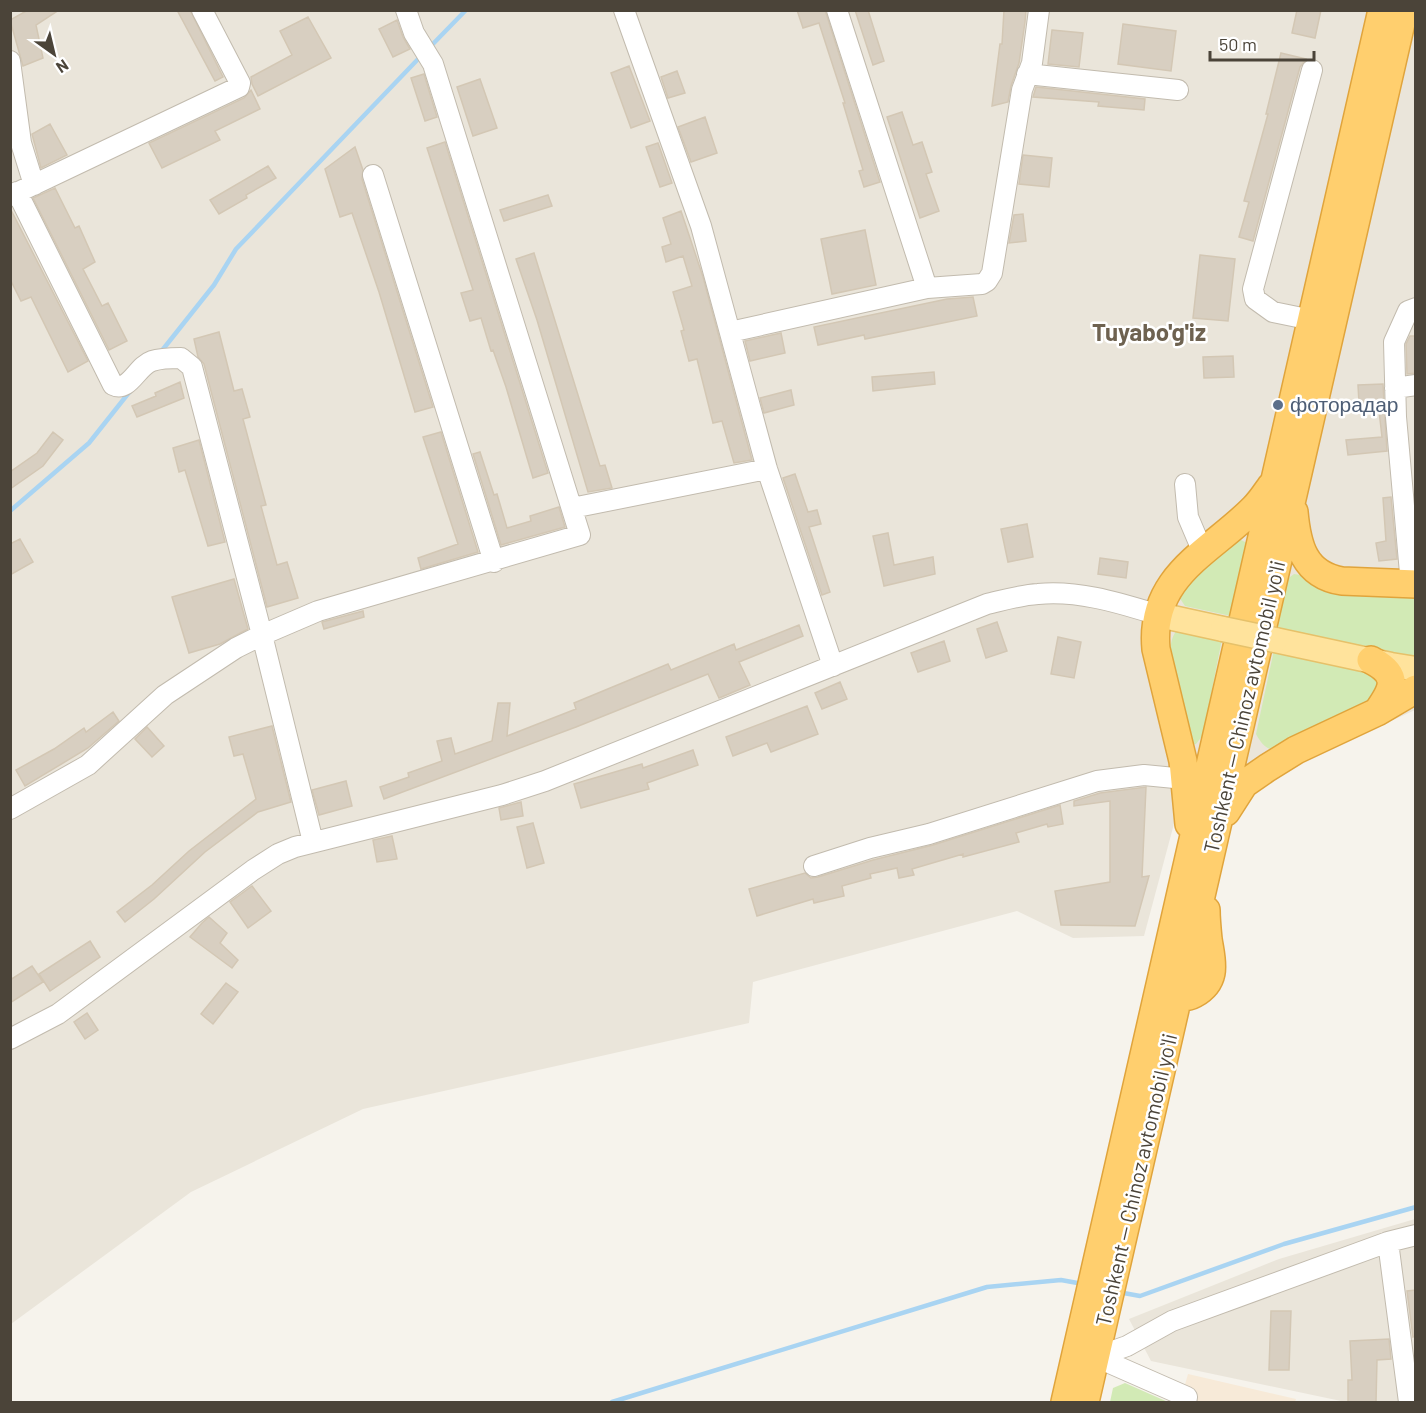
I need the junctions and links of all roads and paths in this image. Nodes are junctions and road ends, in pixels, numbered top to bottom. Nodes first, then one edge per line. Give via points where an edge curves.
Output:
1 (202, 10) edge
2 (406, 10) edge
3 (624, 10) edge
4 (837, 10) edge
5 (1039, 10) edge
6 (1382, 10) edge
7 (1404, 10) edge
8 (10, 61) edge
9 (1312, 70) dead end
10 (1028, 74) junction
11 (1178, 90) dead end
12 (373, 175) dead end
13 (20, 191) edge
14 (927, 288) junction
15 (1416, 308) edge
16 (1312, 321) junction
17 (730, 332) junction
18 (1314, 359) junction
19 (1416, 385) edge
20 (1395, 388) junction
21 (767, 468) junction
22 (1185, 484) dead end
23 (1285, 489) junction
24 (572, 508) junction
25 (1202, 550) junction
26 (494, 562) junction
27 (1414, 584) edge
28 (1159, 615) junction
29 (262, 635) junction
30 (1371, 660) junction
31 (833, 666) junction
32 (1416, 669) edge
33 (1416, 689) edge
34 (1377, 712) junction
35 (1185, 780) junction
36 (10, 809) edge
37 (1218, 825) junction
38 (313, 842) junction
39 (1191, 852) junction
40 (814, 866) dead end
41 (1170, 991) junction
42 (10, 1039) edge
43 (1416, 1235) edge
44 (1388, 1242) junction
45 (1093, 1341) junction
46 (1065, 1402) edge
47 (1086, 1402) edge
48 (1186, 1402) edge
49 (1409, 1402) edge

1 - 13 street via 239,87
2 - 24 street via 414,33 433,64
3 - 17 street via 701,226
4 - 14 street
5 - 10 street
6 - 16 highway, Toshkent — Chinoz avtomobil yoʻli
7 - 18 highway, Toshkent — Chinoz avtomobil yoʻli
8 - 13 street via 21,143
9 - 16 street via 1253,289 1255,299 1273,312
10 - 11 street
10 - 14 street via 1022,90 992,273 982,284
12 - 26 street
13 - 29 street via 113,385 125,386 150,362 181,358 192,367
14 - 17 street
15 - 20 street via 1408,311 1394,342
16 - 18 highway, Toshkent — Chinoz avtomobil yoʻli
17 - 21 street
18 - 23 highway, Toshkent — Chinoz avtomobil yoʻli
19 - 20 street
20 - 27 street
21 - 24 street
21 - 31 street
22 - 25 street via 1188,517
23 - 25 highway via 1256,506
23 - 27 highway via 1301,549 1321,574 1330,579
23 - 37 highway, Toshkent — Chinoz avtomobil yoʻli
23 - 39 highway, Toshkent — Chinoz avtomobil yoʻli
24 - 26 street via 580,536
25 - 28 highway via 1172,582
26 - 29 street via 318,611
28 - 30 main road, bridge
28 - 31 street via 1083,595 1023,595 987,604
28 - 35 highway via 1156,649
29 - 36 street via 165,695 88,765
29 - 38 street
30 - 32 main road
30 - 34 highway via 1386,668 1390,678 1388,697
31 - 38 street via 545,782
33 - 34 highway
34 - 37 highway via 1296,750 1252,778
35 - 39 highway
35 - 40 street via 1144,775 1096,781
37 - 41 highway, Toshkent — Chinoz avtomobil yoʻli via 1204,888 1211,975 1201,989 1189,996
38 - 42 street via 278,854 253,870 58,1014
39 - 41 highway, Toshkent — Chinoz avtomobil yoʻli
41 - 45 highway, Toshkent — Chinoz avtomobil yoʻli
43 - 44 street
44 - 45 street via 1172,1321 1127,1346
44 - 49 street
45 - 46 highway, Toshkent — Chinoz avtomobil yoʻli
45 - 47 highway, Toshkent — Chinoz avtomobil yoʻli
45 - 48 street via 1188,1397

